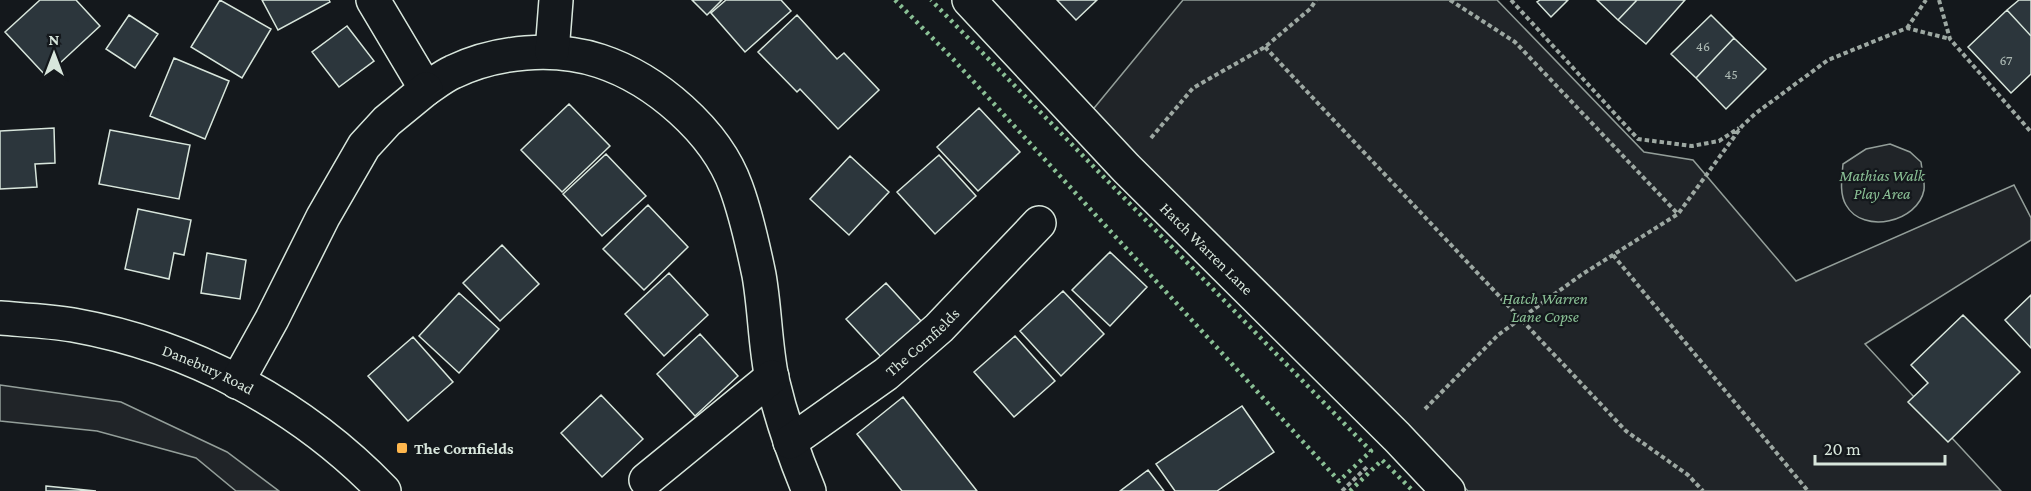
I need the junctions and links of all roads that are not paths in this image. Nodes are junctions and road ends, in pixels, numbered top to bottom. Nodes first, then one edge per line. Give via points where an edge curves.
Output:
1 (374, 0) edge
2 (556, 0) edge
3 (969, 0) edge
4 (552, 52) junction
5 (426, 89) junction
6 (1039, 223) dead end
7 (0, 318) edge
8 (772, 377) junction
9 (237, 382) junction
10 (790, 442) junction
11 (646, 480) dead end
12 (384, 491) edge
13 (809, 491) edge
14 (1448, 491) edge

1 - 5 street
2 - 4 street
3 - 14 street, Hatch Warren Lane via 1126,168
4 - 5 street via 504,56 477,63
4 - 8 street via 582,55 632,74 675,104 712,144 736,186 745,217 759,275
5 - 9 street via 364,146
6 - 10 street, The Cornfields via 939,328 886,374
7 - 9 street, Danebury Road via 71,325 145,342
8 - 10 street
8 - 11 street
9 - 12 street, Danebury Road via 312,427
10 - 13 street

